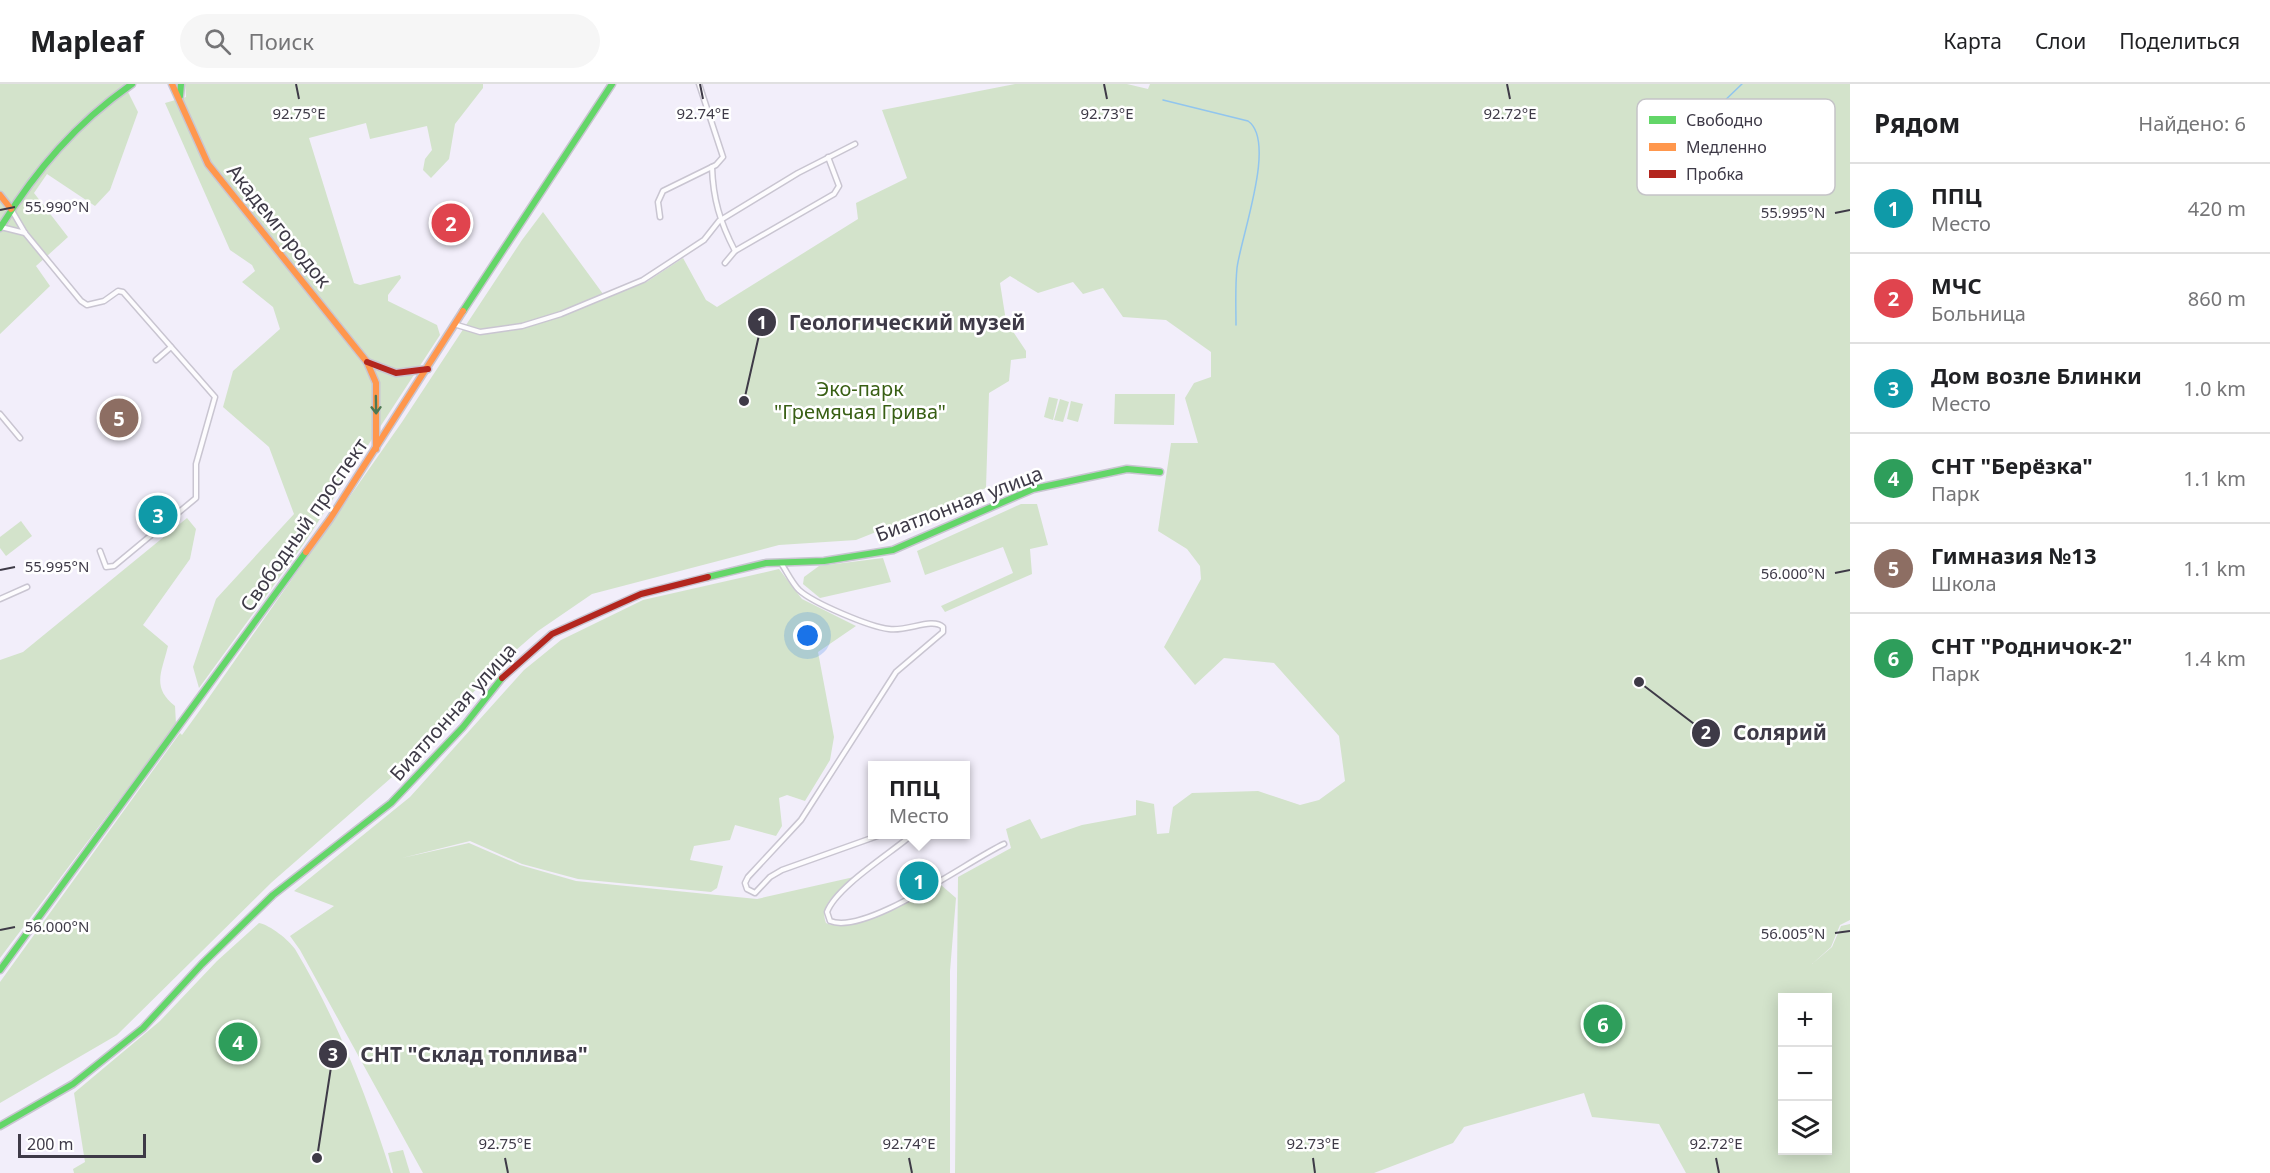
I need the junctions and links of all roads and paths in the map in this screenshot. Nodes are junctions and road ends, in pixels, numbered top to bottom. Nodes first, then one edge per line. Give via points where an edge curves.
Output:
1 (132, 84) edge
2 (172, 84) edge
3 (181, 84) edge
4 (612, 84) edge
5 (699, 84) edge
6 (180, 101) junction
7 (855, 144) dead end
8 (828, 157) junction
9 (712, 167) junction
10 (0, 195) edge
11 (11, 209) junction
12 (660, 217) dead end
13 (719, 221) junction
14 (0, 227) edge
15 (25, 233) junction
16 (735, 251) junction
17 (725, 262) dead end
18 (457, 325) junction
19 (171, 347) junction
20 (156, 360) dead end
21 (367, 362) junction
22 (428, 369) junction
23 (0, 414) edge
24 (20, 438) dead end
25 (376, 451) junction
26 (1160, 472) dead end
27 (100, 551) dead end
28 (780, 561) junction
29 (27, 588) dead end
30 (0, 599) edge
31 (869, 839) edge
32 (907, 839) edge
33 (1004, 844) dead end
34 (0, 970) edge
35 (0, 1126) edge

1 - 11 main road via 68,133
2 - 6 main road, Академгородок
3 - 6 main road
4 - 18 main road, Свободный проспект
5 - 9 street via 723,154
6 - 21 main road, Академгородок via 208,164
7 - 8 street
8 - 13 street
8 - 16 street via 839,186 834,194
9 - 12 street via 663,191 658,202
9 - 13 street
10 - 11 main road
11 - 14 main road
11 - 15 street
13 - 16 street
13 - 18 street via 704,240 643,280 561,314 522,326 480,332
14 - 15 street
15 - 19 street via 81,301 87,305 123,292
16 - 17 street
18 - 22 main road, Свободный проспект
19 - 20 street
19 - 27 street via 215,397 196,464 196,498 114,566 106,567
21 - 22 main road via 383,372 399,374
21 -> 25 main road via 376,383
22 - 25 main road, Свободный проспект
23 - 24 street
25 - 34 main road, Свободный проспект via 262,615
26 - 28 main road, Биатлонная улица via 1127,469 1033,489 893,550 824,561
28 - 31 street via 798,589 810,598 871,626 902,630 931,622 938,623 943,632 896,672 801,819 748,877 747,889 755,893 782,870
28 - 35 main road, Биатлонная улица via 641,594 552,634 502,677 464,727 391,803 273,895 143,1028 73,1084
29 - 30 street
32 - 33 street via 833,903 827,912 830,921 845,922 903,902

